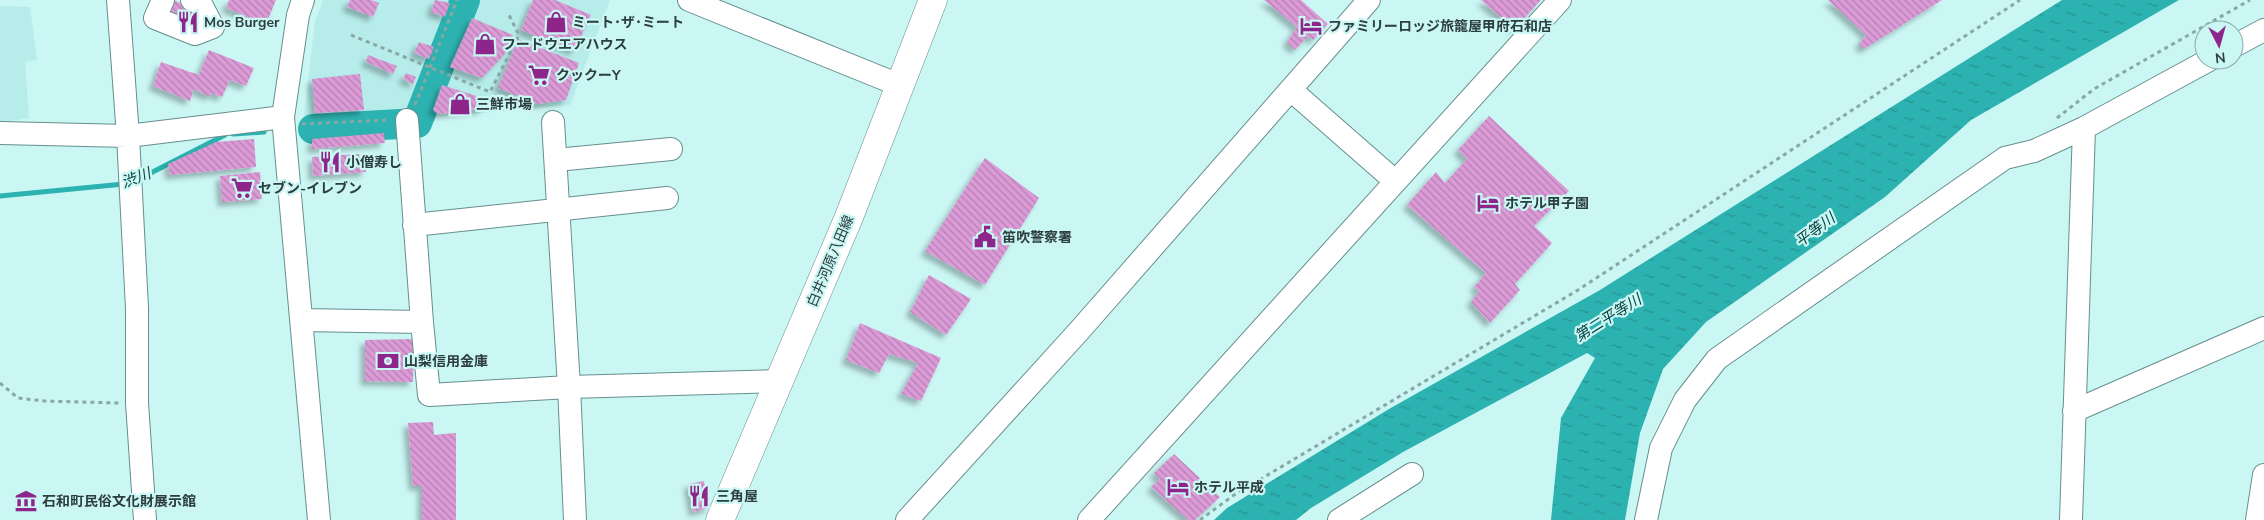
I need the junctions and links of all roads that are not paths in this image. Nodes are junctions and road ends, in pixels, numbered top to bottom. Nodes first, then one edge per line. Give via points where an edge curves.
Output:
1 (118, 0) edge
2 (163, 0) edge
3 (192, 0) edge
4 (304, 0) edge
5 (689, 0) edge
6 (933, 0) edge
7 (1369, 0) edge
8 (1560, 0) edge
9 (2264, 30) edge
10 (2244, 41) edge
11 (2194, 68) edge
12 (899, 85) junction
13 (1291, 90) junction
14 (283, 117) junction
15 (553, 122) dead end
16 (407, 123) road end
17 (2084, 128) junction
18 (0, 133) edge
19 (128, 136) junction
20 (670, 149) dead end
21 (556, 160) junction
22 (1395, 181) junction
23 (667, 198) dead end
24 (559, 210) junction
25 (414, 225) junction
26 (302, 320) junction
27 (422, 322) junction
28 (2264, 328) edge
29 (780, 380) junction
30 (569, 387) junction
31 (2074, 412) junction
32 (1412, 474) dead end
33 (2264, 475) edge
34 (145, 520) edge
35 (319, 520) edge
36 (575, 520) edge
37 (720, 520) edge
38 (907, 520) edge
39 (1089, 520) edge
40 (1339, 520) edge
41 (1646, 520) edge
42 (2071, 520) edge
43 (2257, 520) edge

1 - 19 street
2 - 3 street via 155,18 196,34 212,27 201,4
4 - 14 street via 295,32
5 - 12 street
6 - 12 main road, 白井河原八田線
7 - 13 street
8 - 22 street
9 - 10 street
11 - 17 street
12 - 29 main road, 白井河原八田線 via 849,217
13 - 22 street
13 - 38 street
14 - 19 street
14 - 26 street
15 - 21 street
16 - 25 street
17 - 31 street
17 - 41 street via 2034,151 2005,158 1717,360 1685,400 1661,448
18 - 19 street
19 - 34 street via 137,308 137,403
20 - 21 street
21 - 24 street
22 - 39 street
23 - 24 street
24 - 25 street
24 - 30 street
25 - 27 street
26 - 27 street
26 - 35 street
27 - 30 street via 429,395
28 - 31 street
29 - 30 street
29 - 37 main road, 白井河原八田線
30 - 36 street
31 - 42 street
32 - 40 street
33 - 43 street

